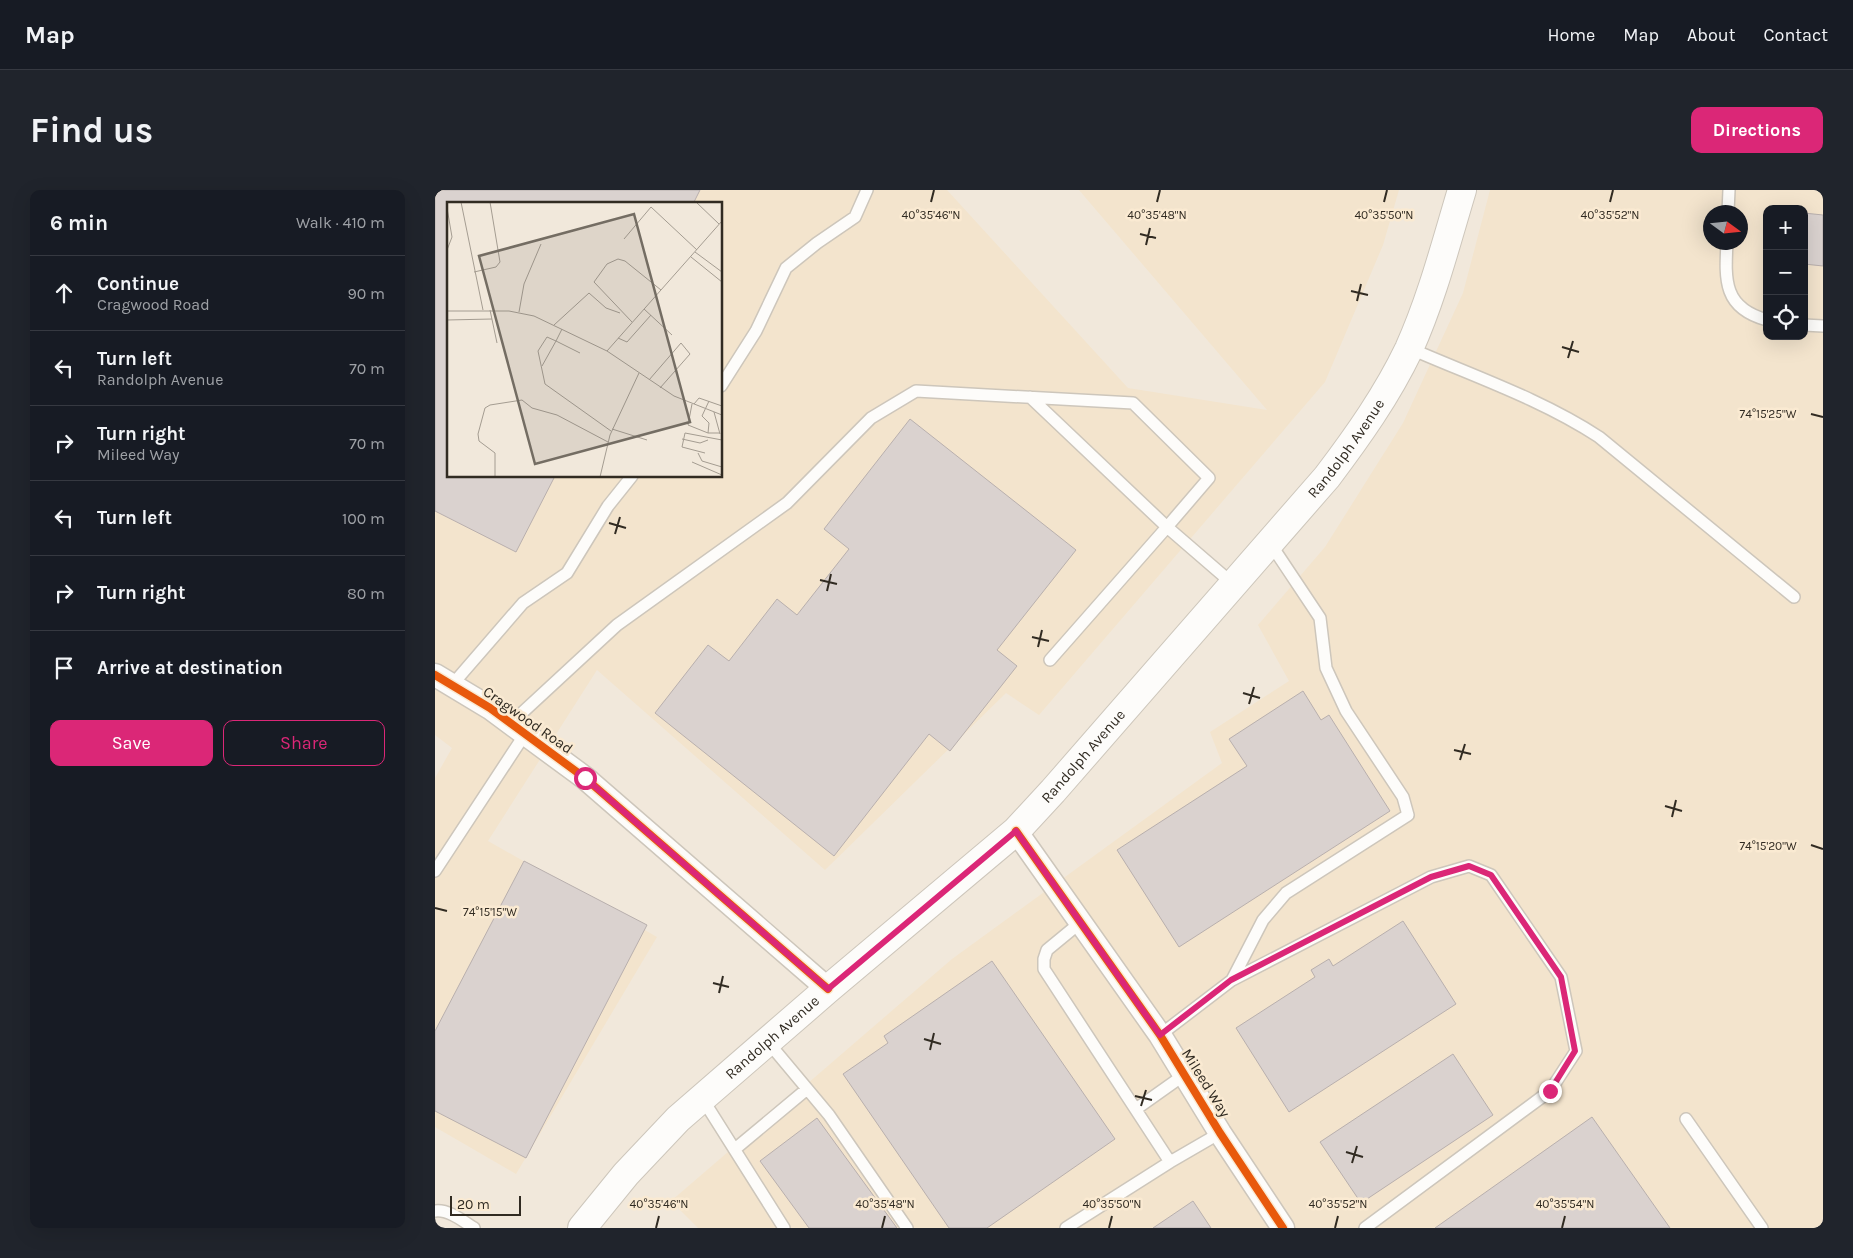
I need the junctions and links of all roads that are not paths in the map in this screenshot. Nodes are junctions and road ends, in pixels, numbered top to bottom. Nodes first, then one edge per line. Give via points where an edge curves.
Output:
1 (867, 190) edge
2 (1462, 190) edge
3 (1729, 190) edge
4 (1728, 205) edge
5 (1727, 250) edge
6 (1763, 318) edge
7 (1808, 325) edge
8 (1823, 326) edge
9 (1409, 348) junction
10 (723, 383) edge
11 (1030, 397) junction
12 (630, 478) edge
13 (1167, 527) junction
14 (1270, 543) junction
15 (1233, 584) junction
16 (1794, 597) dead end
17 (1050, 660) dead end
18 (443, 680) edge
19 (518, 729) junction
20 (1016, 831) junction
21 (435, 871) edge
22 (1081, 922) junction
23 (1231, 980) junction
24 (828, 989) junction
25 (1160, 1035) junction
26 (768, 1042) junction
27 (1184, 1075) junction
28 (807, 1089) junction
29 (702, 1098) junction
30 (1136, 1109) junction
31 (1685, 1119) dead end
32 (1221, 1133) junction
33 (735, 1149) junction
34 (1170, 1162) junction
35 (435, 1210) edge
36 (474, 1228) edge
37 (582, 1228) edge
38 (784, 1228) edge
39 (907, 1228) edge
40 (1065, 1228) edge
41 (1283, 1228) edge
42 (1365, 1228) edge
43 (1762, 1228) edge

1 - 10 lane via 855,217 786,268 756,331
2 - 9 main road, Randolph Avenue via 1433,286
3 - 4 lane
5 - 6 lane via 1725,276 1734,300
7 - 8 lane
9 - 14 main road, Randolph Avenue via 1385,394 1357,436 1327,477
9 - 16 lane via 1536,403 1599,437
11 - 13 lane
11 - 13 lane via 1133,403 1209,478
11 - 19 lane via 916,391 871,418 787,503 617,625
12 - 18 lane via 608,506 567,573 523,603
13 - 15 lane
13 - 17 lane
14 - 15 main road, Randolph Avenue
14 - 23 lane via 1320,618 1326,668 1346,711 1403,797 1408,815 1286,893 1263,920
15 - 20 main road, Randolph Avenue
18 - 19 street, Cragwood Road
19 - 21 lane
19 - 24 street, Cragwood Road via 585,778
20 - 22 street, Mileed Way
20 - 24 main road, Randolph Avenue
22 - 25 street, Mileed Way
22 - 30 lane via 1047,950 1044,969
23 - 25 lane
23 - 42 lane via 1431,877 1469,866 1491,875 1561,977 1575,1051 1550,1091
24 - 26 main road, Randolph Avenue
25 - 27 street, Mileed Way
26 - 28 lane
26 - 29 main road, Randolph Avenue
27 - 30 lane
27 - 32 street, Mileed Way
28 - 33 lane
28 - 39 lane via 829,1115
29 - 33 lane
29 - 37 main road, Randolph Avenue via 626,1174
30 - 34 lane
31 - 43 lane
32 - 34 lane
32 - 41 street, Mileed Way
33 - 38 lane
34 - 40 lane
35 - 36 lane via 450,1214

